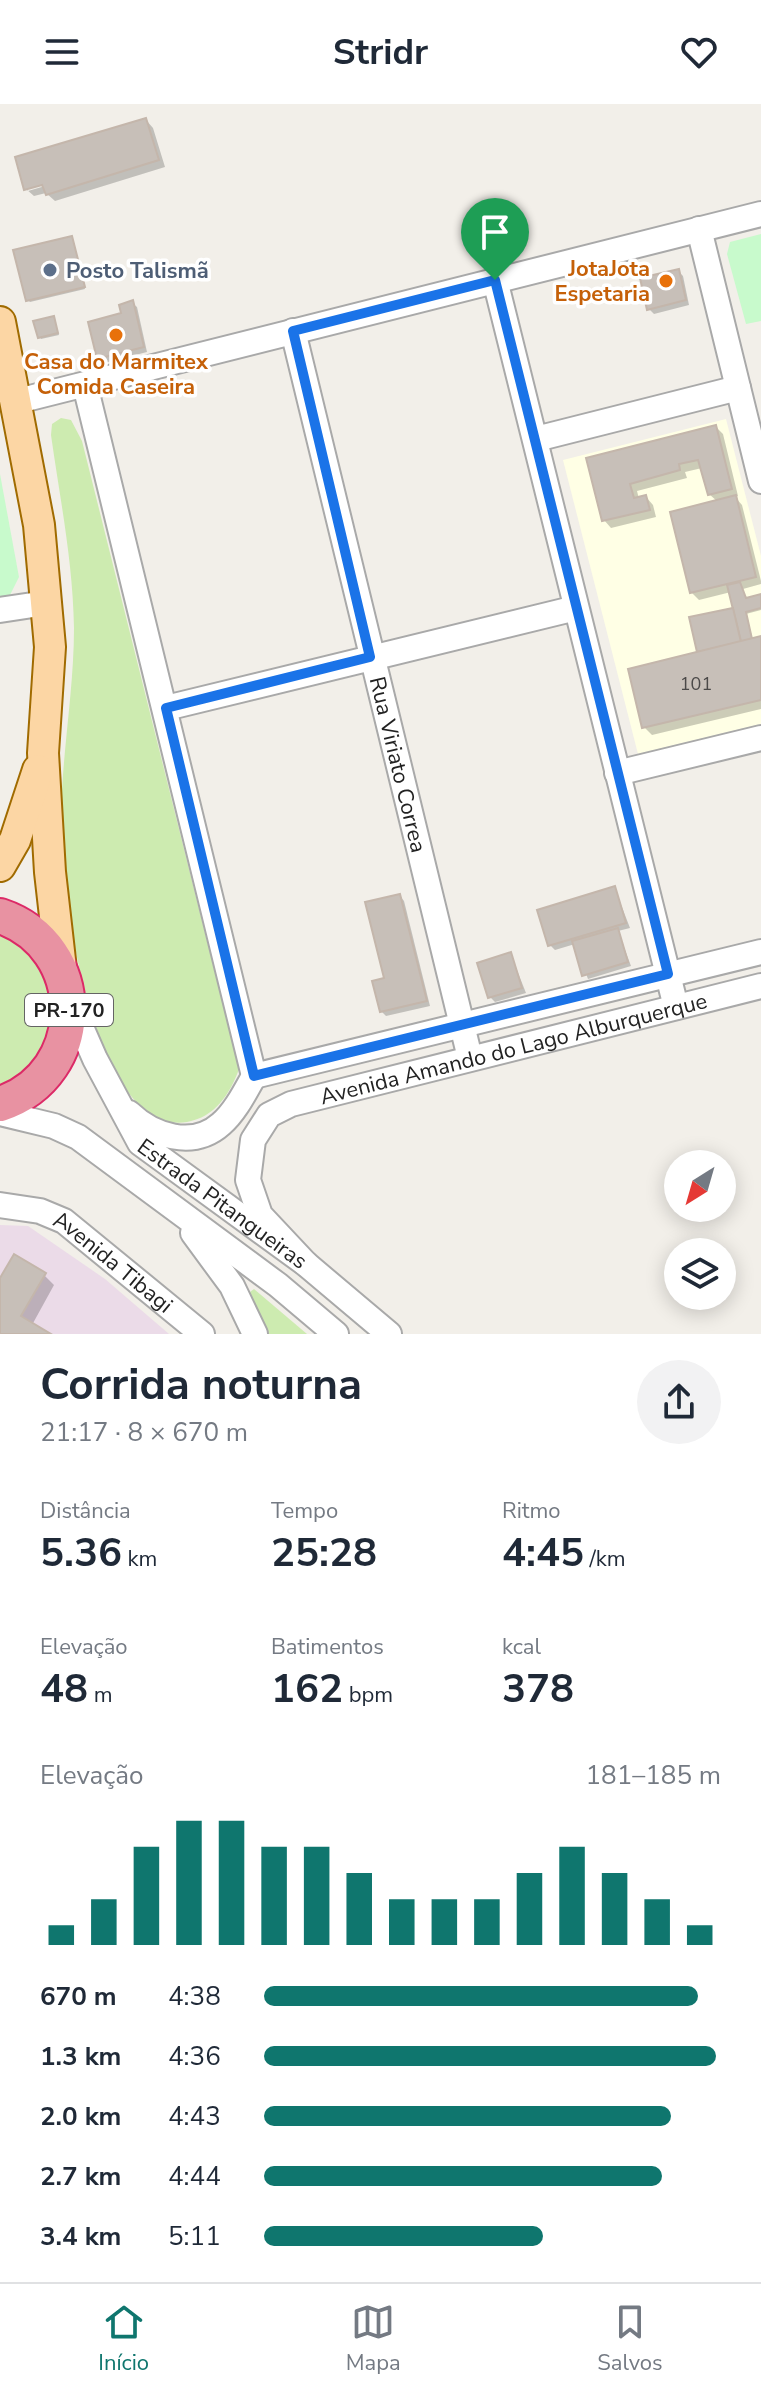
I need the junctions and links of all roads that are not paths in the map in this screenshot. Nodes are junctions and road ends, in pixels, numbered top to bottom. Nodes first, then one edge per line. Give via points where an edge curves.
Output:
1 (761, 214) edge
2 (699, 229) junction
3 (495, 280) junction
4 (0, 322) edge
5 (293, 331) junction
6 (85, 385) junction
7 (738, 388) junction
8 (14, 402) junction
9 (536, 439) junction
10 (761, 481) edge
11 (46, 603) junction
12 (576, 608) junction
13 (0, 610) edge
14 (370, 657) junction
15 (166, 708) junction
16 (761, 738) edge
17 (43, 753) junction
18 (617, 773) junction
19 (0, 866) edge
20 (0, 916) edge
21 (761, 952) edge
22 (61, 969) junction
23 (668, 974) junction
24 (761, 986) edge
25 (70, 1002) junction
26 (676, 1007) junction
27 (462, 1027) junction
28 (470, 1058) junction
29 (254, 1076) junction
30 (115, 1100) junction
31 (0, 1104) edge
32 (0, 1113) edge
33 (7, 1204) edge
34 (167, 1204) junction
35 (306, 1264) junction
36 (202, 1334) edge
37 (255, 1334) edge
38 (336, 1334) edge
39 (389, 1334) edge

1 - 2 street
2 - 3 street
2 - 7 street
3 - 5 street
3 - 9 street
4 - 8 main road
5 - 6 street
5 - 14 street, Rua Viriato Correa
6 - 8 street
6 - 15 street
7 - 9 street
7 - 10 street
8 - 11 main road via 39,525
9 - 12 street
11 - 13 street
11 - 17 main road via 49,680
12 - 14 street
12 - 18 street
14 - 15 street
14 - 27 street, Rua Viriato Correa
15 - 29 street
16 - 18 street
17 - 19 main road via 15,840
17 - 22 main road
18 - 23 street
20 - 22 highway, PR-170 via 42,941
21 - 23 street, Avenida Amando do Lago Alburquerque
22 - 25 highway, PR-170
23 - 26 street
23 - 27 street, Avenida Amando do Lago Alburquerque
24 - 26 street, Avenida Amando do Lago Alburquerque
25 - 30 street, Estrada Pitangueiras
25 - 31 highway, PR-170 via 67,1036 52,1067 25,1093
26 - 28 street, Avenida Amando do Lago Alburquerque
27 - 28 street, Rua Viriato Correa
27 - 29 street, Avenida Amando do Lago Alburquerque
28 - 35 street, Avenida Amando do Lago Alburquerque via 291,1104 269,1115 253,1140 248,1180 260,1215
29 - 30 street via 221,1125 194,1138 157,1133
30 - 35 street, Estrada Pitangueiras via 140,1143
32 - 34 street, Estrada Pitangueiras via 78,1137
33 - 36 street, Avenida Tibagi via 64,1221
34 - 37 street via 232,1286
34 - 38 street, Estrada Pitangueiras
35 - 39 street, Estrada Pitangueiras

